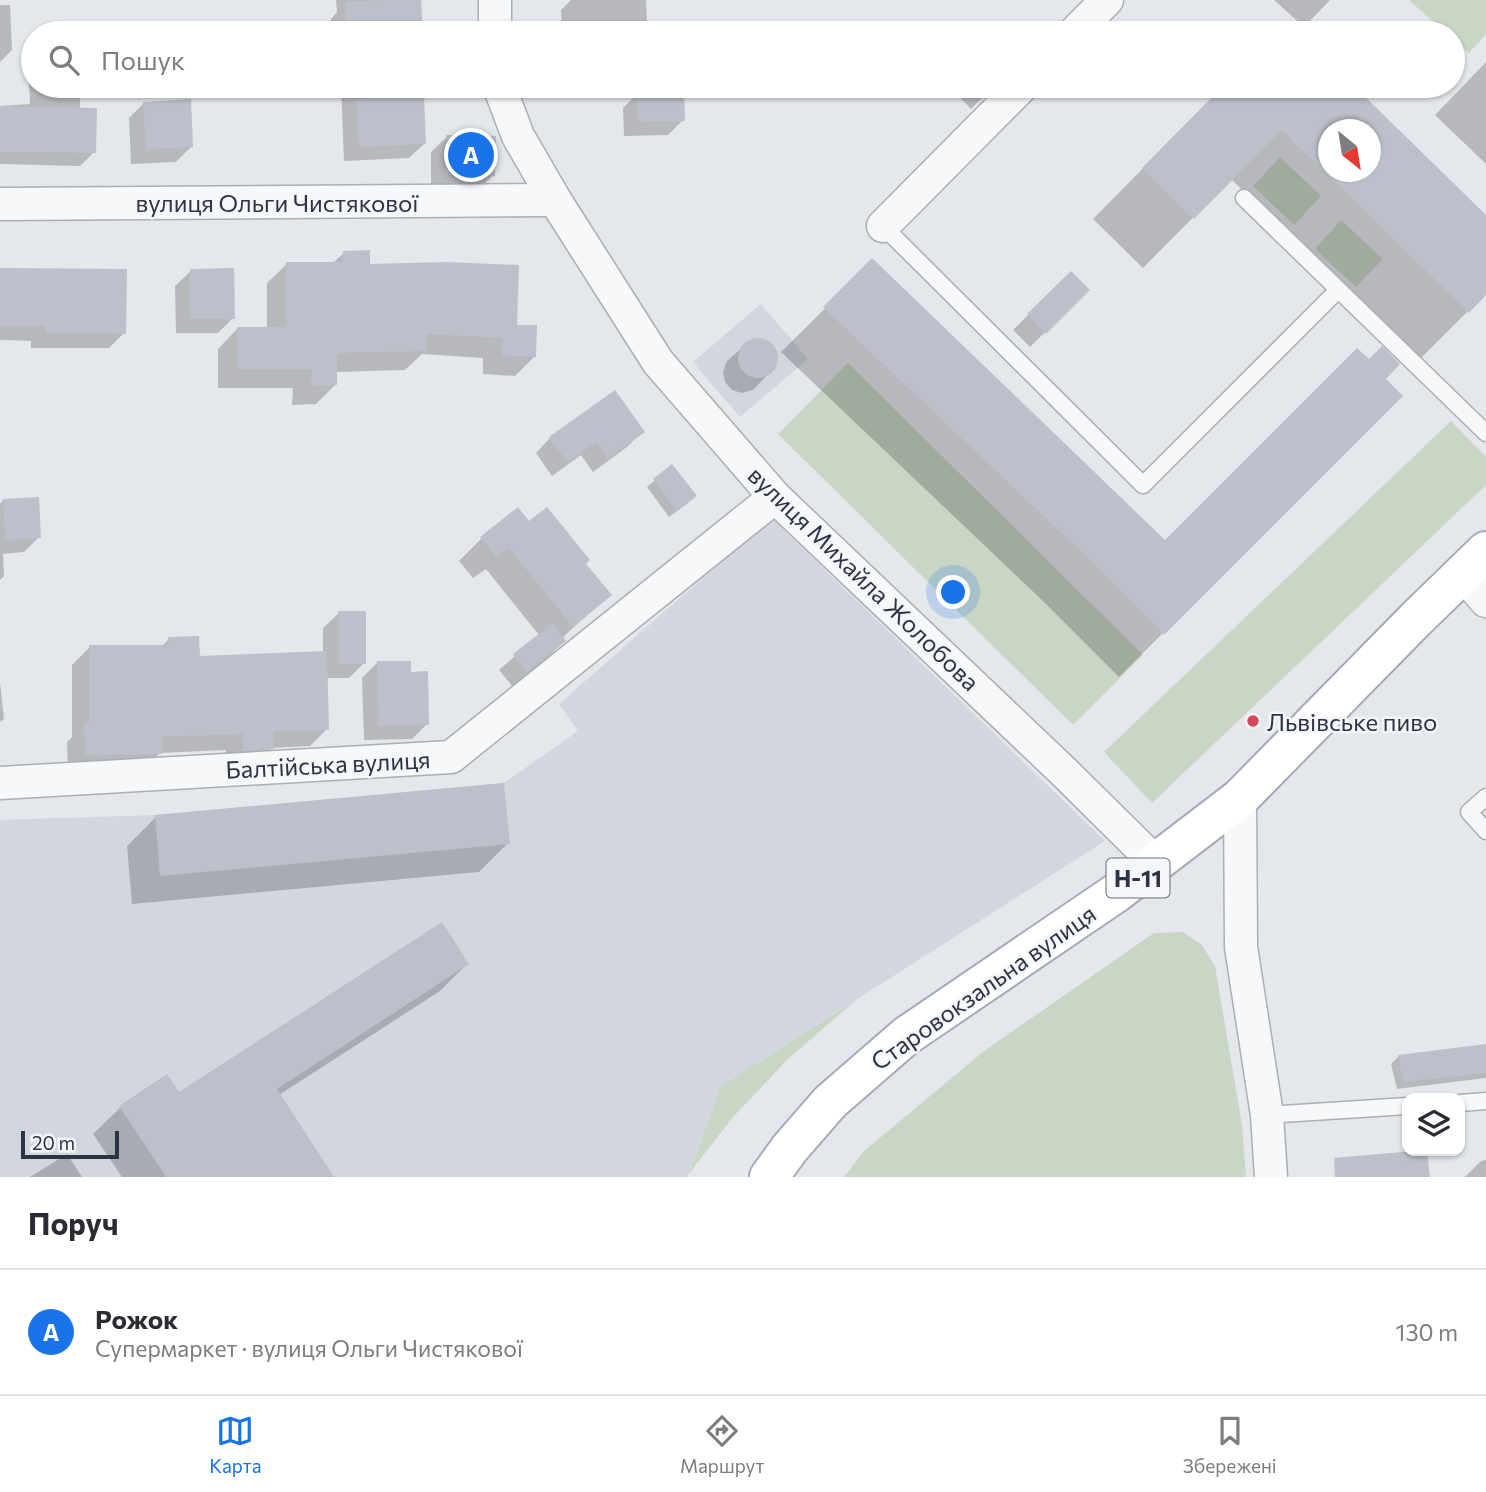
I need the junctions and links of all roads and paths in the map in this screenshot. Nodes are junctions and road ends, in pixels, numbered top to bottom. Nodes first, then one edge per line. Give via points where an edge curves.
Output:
1 (495, 0) edge
2 (1107, 0) edge
3 (495, 21) edge
4 (1086, 21) edge
5 (504, 98) edge
6 (1010, 98) edge
7 (1244, 198) dead end
8 (555, 201) junction
9 (0, 204) edge
10 (883, 226) joint
11 (1338, 290) junction
12 (1486, 433) edge
13 (775, 497) junction
14 (1478, 575) edge
15 (0, 783) edge
16 (1240, 797) junction
17 (1486, 797) edge
18 (1486, 831) edge
19 (1157, 864) junction
20 (1486, 1101) edge
21 (1465, 1103) edge
22 (1402, 1106) edge
23 (1267, 1115) junction
24 (769, 1177) edge
25 (1271, 1177) edge

1 - 3 street
2 - 4 street
5 - 8 street, вулиця Михайла Жолобова via 518,136
6 - 10 street
7 - 11 lane
8 - 9 street, вулиця Ольги Чистякової
8 - 13 street, вулиця Михайла Жолобова via 658,362
10 - 11 lane via 1143,485
11 - 12 lane
13 - 15 street, Балтійська вулиця via 451,757
13 - 19 street, вулиця Михайла Жолобова
14 - 16 main road, Старовокзальна вулиця / Н-11 via 1417,618
16 - 19 main road, Старовокзальна вулиця / Н-11
16 - 23 street via 1241,947
17 - 18 lane via 1469,812
19 - 24 main road, Старовокзальна вулиця / Н-11 via 906,1036 830,1102
20 - 21 lane
22 - 23 lane
23 - 25 street

